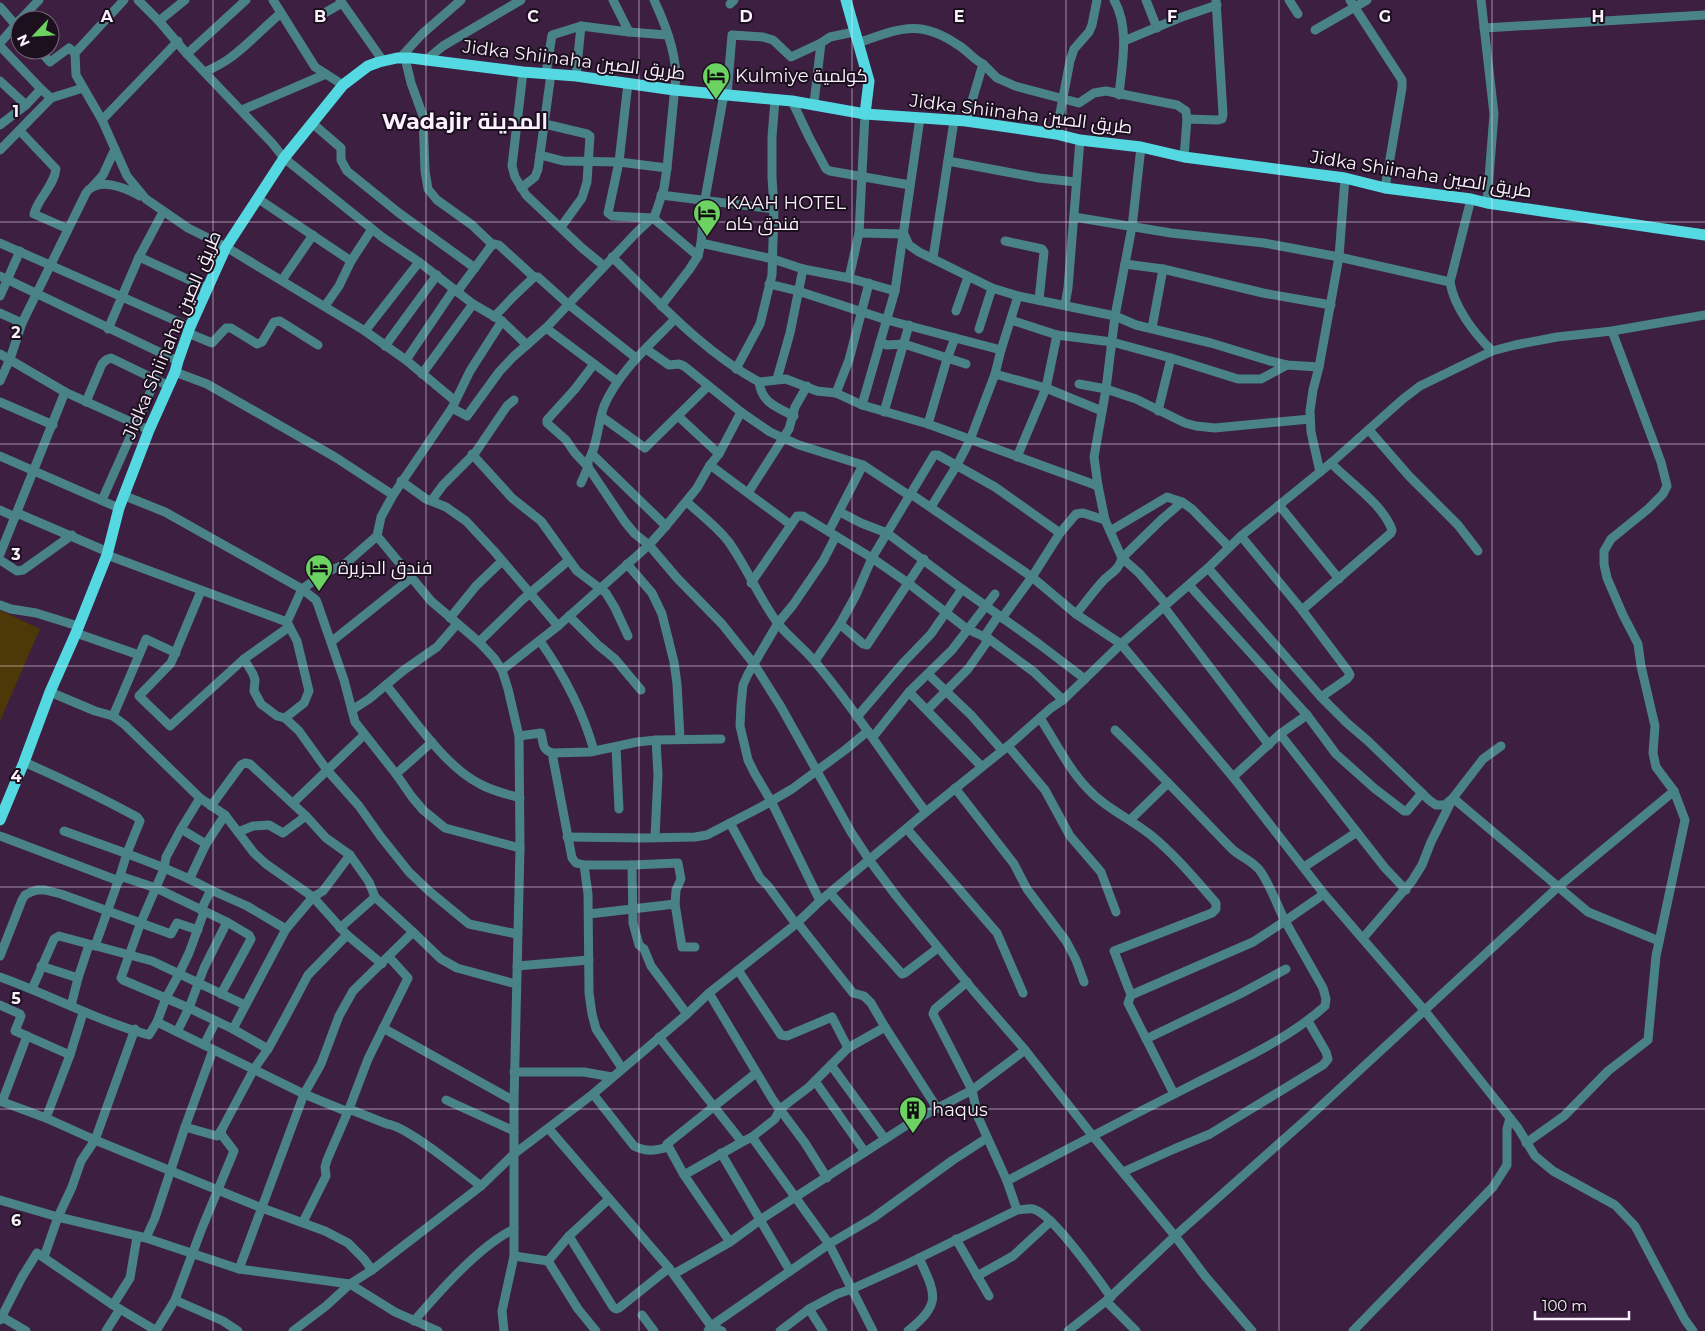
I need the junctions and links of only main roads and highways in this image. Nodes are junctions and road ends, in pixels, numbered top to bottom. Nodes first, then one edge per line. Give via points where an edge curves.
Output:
1 (846, 0) edge
2 (865, 114) junction
3 (1705, 235) edge
4 (0, 820) edge

1 - 2 main road via 869,81
2 - 3 main road, Jidka Shiinaha طريق الصين via 966,121
2 - 4 main road, Jidka Shiinaha طريق الصين via 814,103 403,58 368,66 343,85 284,158 226,247 149,430 119,508 107,553

